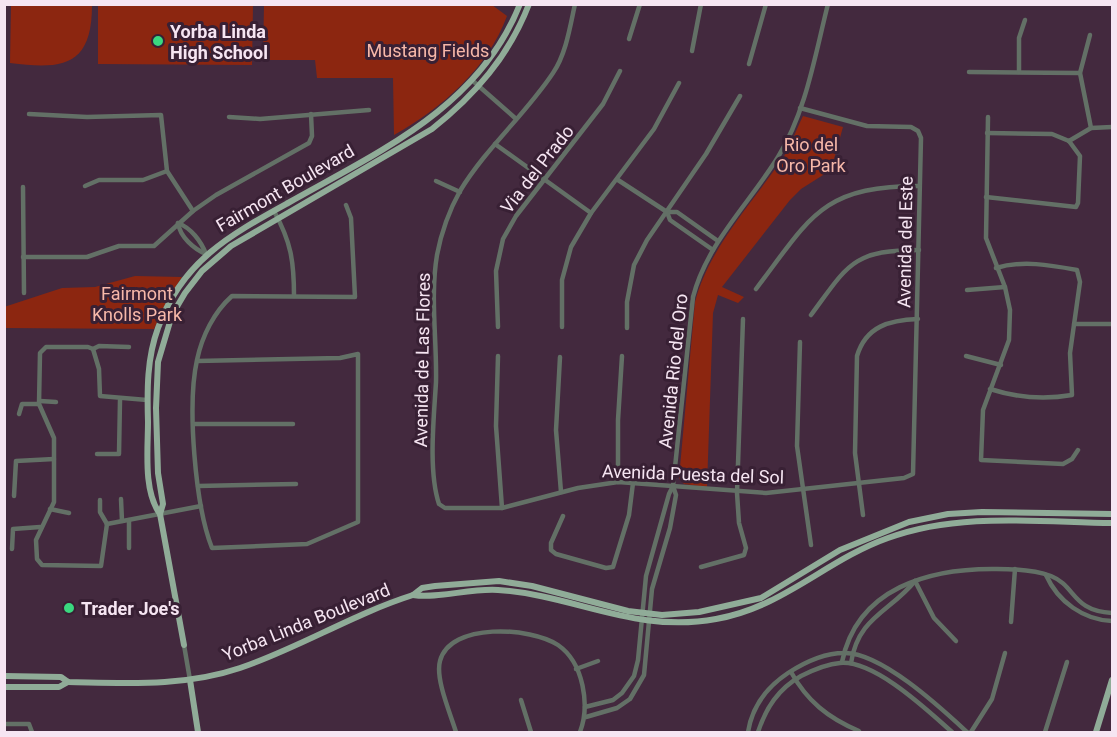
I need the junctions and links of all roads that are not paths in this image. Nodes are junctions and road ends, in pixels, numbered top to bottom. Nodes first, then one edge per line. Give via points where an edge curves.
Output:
1 (520, 4) edge
2 (529, 4) edge
3 (575, 4) edge
4 (640, 4) edge
5 (702, 4) edge
6 (766, 4) edge
7 (828, 4) edge
8 (516, 13) junction
9 (524, 17) junction
10 (1025, 20) dead end
11 (1090, 35) dead end
12 (629, 39) dead end
13 (692, 51) dead end
14 (749, 64) dead end
15 (620, 71) dead end
16 (969, 72) dead end
17 (1019, 72) junction
18 (1080, 73) junction
19 (473, 81) junction
20 (679, 83) dead end
21 (479, 87) junction
22 (740, 96) dead end
23 (800, 108) junction
24 (369, 110) dead end
25 (29, 114) dead end
26 (311, 114) junction
27 (229, 117) dead end
28 (988, 117) dead end
29 (515, 118) junction
30 (1091, 128) junction
31 (1113, 128) edge
32 (987, 134) junction
33 (1069, 141) junction
34 (495, 144) junction
35 (167, 171) junction
36 (544, 179) junction
37 (618, 180) junction
38 (436, 181) dead end
39 (86, 186) dead end
40 (919, 186) junction
41 (23, 187) dead end
42 (460, 192) junction
43 (986, 197) junction
44 (346, 205) dead end
45 (194, 211) junction
46 (274, 211) junction
47 (667, 212) junction
48 (591, 213) junction
49 (278, 218) junction
50 (178, 224) junction
51 (718, 241) junction
52 (712, 250) junction
53 (919, 250) junction
54 (206, 254) junction
55 (23, 257) junction
56 (213, 261) junction
57 (996, 268) junction
58 (1005, 287) junction
59 (756, 289) dead end
60 (967, 291) dead end
61 (24, 292) dead end
62 (294, 296) junction
63 (811, 315) dead end
64 (743, 319) dead end
65 (918, 319) junction
66 (1074, 324) junction
67 (1113, 324) edge
68 (498, 327) dead end
69 (562, 327) dead end
70 (627, 328) dead end
71 (800, 342) dead end
72 (129, 347) dead end
73 (93, 349) junction
74 (498, 356) dead end
75 (622, 356) dead end
76 (966, 356) dead end
77 (560, 357) dead end
78 (197, 361) junction
79 (1001, 365) junction
80 (990, 389) junction
81 (120, 400) junction
82 (147, 400) junction
83 (156, 400) junction
84 (56, 402) dead end
85 (39, 403) junction
86 (19, 414) dead end
87 (293, 423) dead end
88 (195, 424) junction
89 (1078, 450) dead end
90 (97, 454) dead end
91 (54, 459) junction
92 (913, 474) joint
93 (858, 482) junction
94 (618, 483) junction
95 (633, 483) junction
96 (296, 484) dead end
97 (198, 486) junction
98 (673, 486) junction
99 (802, 490) junction
100 (561, 492) junction
101 (737, 493) junction
102 (14, 496) dead end
103 (121, 499) dead end
104 (100, 500) dead end
105 (439, 504) joint
106 (201, 506) junction
107 (502, 508) junction
108 (50, 509) junction
109 (69, 513) dead end
110 (160, 514) junction
111 (1113, 514) edge
112 (863, 515) dead end
113 (563, 516) dead end
114 (129, 520) junction
115 (122, 521) junction
116 (1113, 523) edge
117 (107, 524) junction
118 (40, 527) junction
119 (811, 545) dead end
120 (129, 548) dead end
121 (12, 549) dead end
122 (701, 567) dead end
123 (1015, 570) junction
124 (1046, 575) junction
125 (474, 581) junction
126 (915, 581) junction
127 (475, 589) junction
128 (412, 595) junction
129 (641, 613) junction
130 (1113, 613) edge
131 (650, 614) junction
132 (641, 620) junction
133 (1113, 621) edge
134 (649, 622) junction
135 (1011, 622) dead end
136 (956, 641) dead end
137 (184, 645) joint
138 (844, 653) junction
139 (852, 653) junction
140 (1005, 653) dead end
141 (598, 661) dead end
142 (842, 662) junction
143 (1067, 662) dead end
144 (851, 663) junction
145 (576, 669) junction
146 (791, 672) junction
147 (4, 676) edge
148 (190, 680) junction
149 (795, 680) junction
150 (1113, 680) edge
151 (68, 682) junction
152 (4, 687) edge
153 (521, 700) dead end
154 (585, 707) junction
155 (586, 717) junction
156 (4, 724) edge
157 (859, 731) edge
158 (32, 732) edge
159 (198, 732) edge
160 (456, 732) edge
161 (531, 732) edge
162 (580, 732) edge
163 (748, 732) edge
164 (758, 732) edge
165 (952, 732) edge
166 (969, 732) edge
167 (1046, 732) edge
168 (1096, 732) edge

1 - 8 main road, Fairmont Boulevard
2 - 9 main road, Fairmont Boulevard
3 - 29 street, Avenida de Las Flores via 553,73
4 - 12 street
5 - 13 street
6 - 14 street
7 - 23 street, Avenida Rio del Oro
8 - 9 main road
8 - 19 main road, Fairmont Boulevard via 507,33
9 - 21 main road, Fairmont Boulevard
10 - 17 street via 1019,38
11 - 18 street
15 - 36 street, Via del Prado via 593,118
16 - 17 street
17 - 18 street
18 - 30 street
19 - 21 street
19 - 46 main road, Fairmont Boulevard via 411,133
20 - 37 street via 654,129
21 - 29 street
21 - 49 main road, Fairmont Boulevard via 432,129
22 - 47 street
23 - 40 street, Avenida del Este via 848,123 911,127 918,131
23 - 51 street, Avenida Rio del Oro via 778,157
24 - 26 street
25 - 35 street via 161,115
26 - 27 street via 260,119
26 - 45 street via 309,142
28 - 32 street
29 - 34 street, Avenida de Las Flores
30 - 31 street
30 - 33 street
32 - 33 street via 1052,134
32 - 43 street
33 - 43 street via 1080,156 1078,203 1072,207
34 - 36 street
34 - 42 street, Avenida de Las Flores
35 - 39 street via 143,180 99,180
35 - 45 street
36 - 48 street
36 - 68 street, Via del Prado via 503,239 496,271
37 - 47 street
37 - 48 street
38 - 42 street
40 - 53 street, Avenida del Este
40 - 59 street via 883,186 856,191 834,201 803,227
41 - 55 street
42 - 105 street, Avenida de Las Flores via 438,254 434,290 433,424
43 - 57 street via 986,238
44 - 62 street via 351,218 355,297
45 - 50 street
46 - 49 street
46 - 54 main road, Fairmont Boulevard
47 - 51 street via 677,212
47 - 52 street via 670,220
47 - 70 street via 634,265
48 - 69 street via 566,262
49 - 56 main road, Fairmont Boulevard
49 - 62 street via 294,261
50 - 54 street via 186,226
50 - 55 street via 154,246 119,246 87,257
51 - 52 street, Avenida Rio del Oro
52 - 98 street, Avenida Rio del Oro via 693,297
53 - 63 street via 874,252 859,260 840,276
53 - 65 street, Avenida del Este
54 - 56 main road
54 - 82 main road, Fairmont Boulevard via 183,280 158,327 150,358
55 - 61 street
56 - 83 main road, Fairmont Boulevard via 192,283 172,315 158,362
57 - 58 street
57 - 66 street via 1010,263 1041,263 1077,270 1080,273
58 - 60 street
58 - 79 street via 1010,310 1009,340
62 - 78 street via 232,296 213,319
64 - 101 street
65 - 92 street, Avenida del Este
65 - 93 street via 894,319 876,326 860,348 855,453
66 - 67 street
66 - 80 street via 1070,352 1072,395 1041,399
71 - 99 street via 797,446
72 - 73 street
73 - 81 street via 100,396
73 - 85 street via 46,347 40,353
74 - 107 street via 496,426
75 - 94 street
76 - 79 street
77 - 100 street via 555,430
78 - 88 street
78 - 106 street via 340,358 358,354 358,522 307,544 212,548
79 - 80 street
80 - 89 street via 983,410 981,460 1063,464
81 - 82 street
81 - 90 street via 119,454
82 - 83 main road
82 - 110 main road, Fairmont Boulevard via 150,478 154,505
83 - 110 main road, Fairmont Boulevard via 163,504
84 - 85 street
85 - 86 street via 22,404
85 - 91 street via 54,438
87 - 88 street
88 - 97 street
91 - 102 street via 16,461
91 - 108 street via 54,502
92 - 93 street, Avenida Puesta del Sol
93 - 99 street, Avenida Puesta del Sol
93 - 112 street
94 - 95 street, Avenida Puesta del Sol
94 - 100 street, Avenida Puesta del Sol via 592,484
95 - 98 street, Avenida Puesta del Sol
95 - 113 street via 629,515 613,567 551,550
96 - 97 street
97 - 106 street
98 - 101 street, Avenida Puesta del Sol
98 - 129 street, Avenida Rio del Oro via 646,576
98 - 131 street, Avenida Rio del Oro via 676,495 652,589
99 - 101 street, Avenida Puesta del Sol
99 - 119 street
100 - 107 street, Avenida Puesta del Sol
101 - 122 street via 744,555
103 - 115 street
104 - 117 street via 100,512
105 - 107 street, Avenida Puesta del Sol via 450,509
106 - 110 street
108 - 109 street
108 - 118 street
110 - 114 street
110 - 137 main road, Fairmont Boulevard
111 - 131 main road, Yorba Linda Boulevard via 982,512 909,522 840,550 761,598 699,612
114 - 115 street
114 - 120 street
115 - 117 street
116 - 134 main road, Yorba Linda Boulevard via 960,522 916,529 859,550 806,584 760,607 715,620
117 - 118 street via 101,566 42,565 36,559
118 - 121 street via 13,529
123 - 124 street
123 - 126 street via 962,570
123 - 135 street
124 - 130 street via 1056,579 1088,608
124 - 133 street via 1078,612 1092,619
125 - 127 main road
125 - 128 main road, Yorba Linda Boulevard via 422,588
125 - 129 main road, Yorba Linda Boulevard via 532,586
126 - 136 street via 934,618
126 - 138 street via 893,589 868,612 852,631
126 - 139 street via 869,621
127 - 128 main road, Yorba Linda Boulevard via 424,597
127 - 132 main road, Yorba Linda Boulevard via 518,592
128 - 148 main road, Yorba Linda Boulevard via 253,663
129 - 131 main road, Yorba Linda Boulevard
129 - 132 street, Avenida Rio del Oro
131 - 134 street, Avenida Rio del Oro
132 - 134 main road, Yorba Linda Boulevard
132 - 154 street, Avenida Rio del Oro via 637,668 628,686 612,700
134 - 155 street, Avenida Rio del Oro via 646,662 638,689 617,708
137 - 148 street, Fairmont Boulevard
138 - 139 street
138 - 142 street
138 - 146 street via 818,658
139 - 144 street
139 - 166 street via 912,685
140 - 166 street via 992,699
141 - 145 street
142 - 144 street
142 - 149 street via 814,669
143 - 167 street
144 - 165 street via 894,685
145 - 154 street
145 - 160 street via 558,645 537,636 498,632 456,639 445,649 439,674
146 - 149 street
146 - 163 street via 760,700
147 - 151 main road, Yorba Linda Boulevard via 61,677
148 - 151 main road, Yorba Linda Boulevard
148 - 159 main road, Fairmont Boulevard
149 - 157 street via 816,706
149 - 164 street via 766,709
150 - 168 main road
151 - 152 main road, Yorba Linda Boulevard via 59,687
153 - 161 street
154 - 155 street
155 - 162 street
156 - 158 street via 29,724

